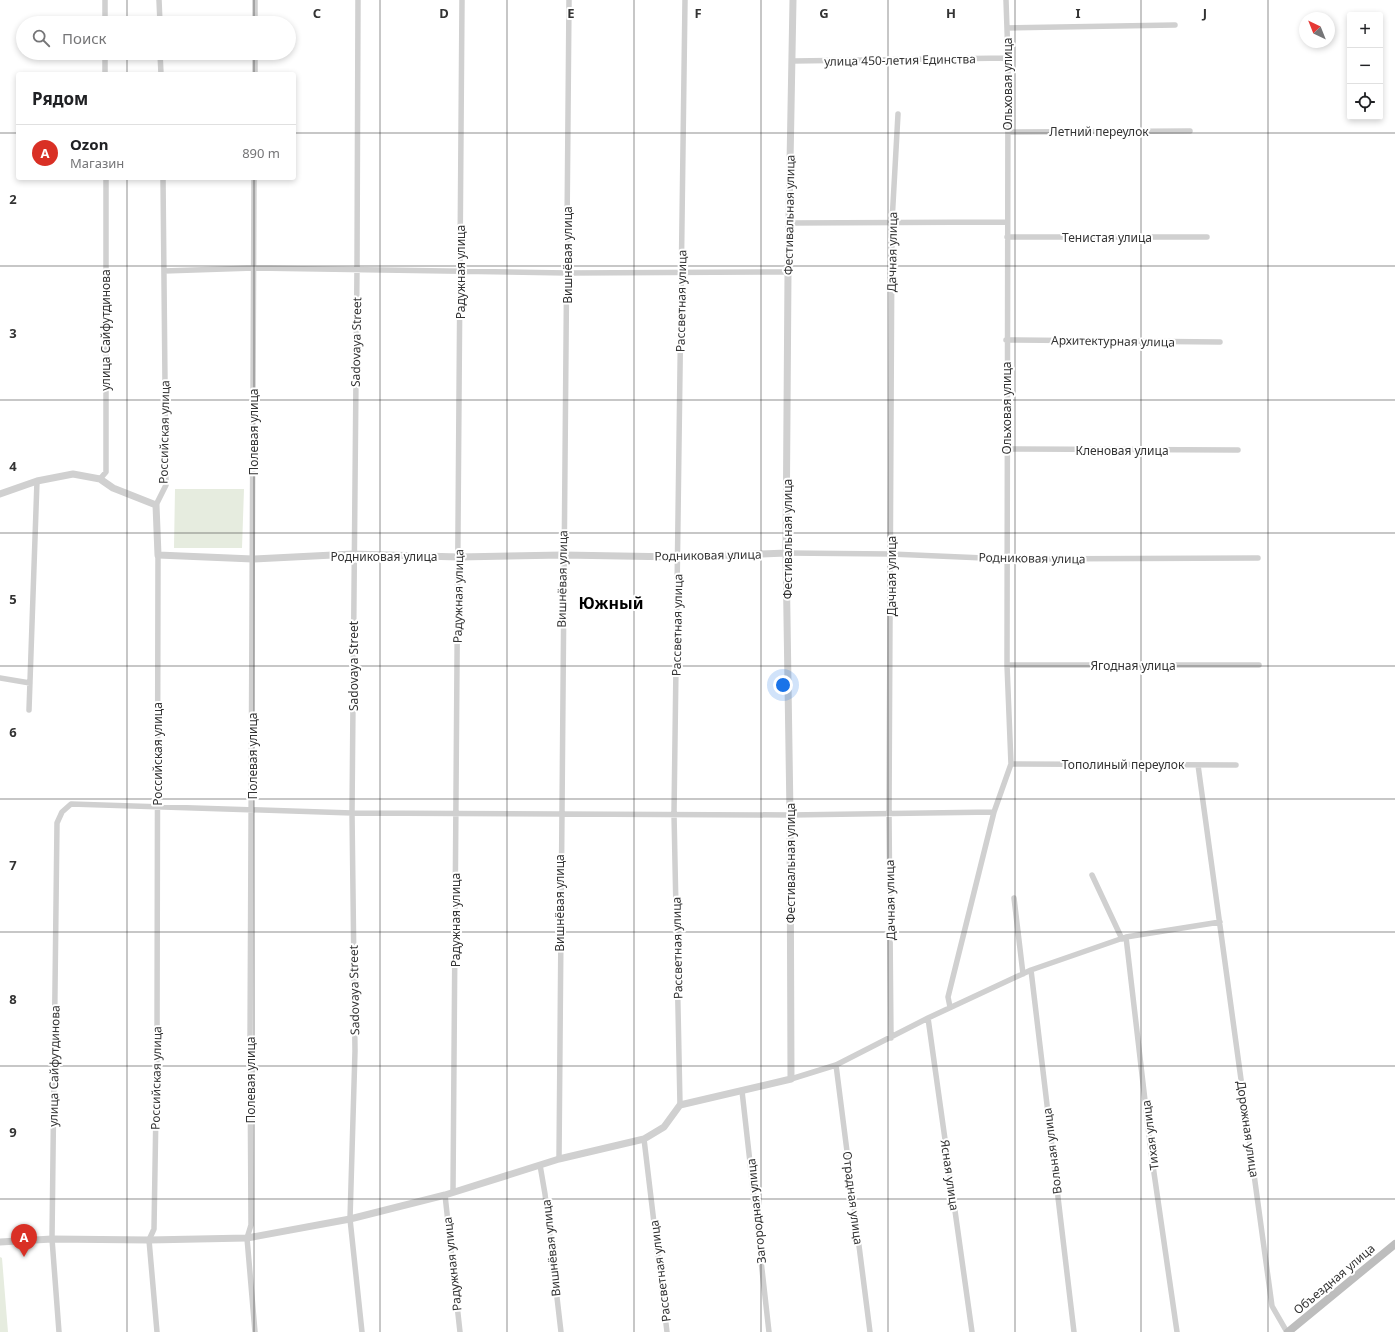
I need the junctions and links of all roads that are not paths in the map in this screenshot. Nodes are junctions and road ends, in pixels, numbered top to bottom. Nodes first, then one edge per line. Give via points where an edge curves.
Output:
1 (105, 0) edge
2 (159, 0) edge
3 (255, 0) edge
4 (358, 0) edge
5 (462, 0) edge
6 (569, 0) edge
7 (685, 0) edge
8 (793, 0) edge
9 (1006, 0) edge
10 (105, 16) edge
11 (160, 16) edge
12 (255, 16) edge
13 (1174, 25) dead end
14 (1007, 28) junction
15 (1008, 58) junction
16 (105, 60) edge
17 (160, 60) edge
18 (255, 60) edge
19 (793, 61) junction
20 (105, 72) edge
21 (161, 72) edge
22 (255, 72) edge
23 (898, 114) dead end
24 (1190, 131) dead end
25 (1008, 132) junction
26 (106, 180) edge
27 (163, 180) edge
28 (254, 180) edge
29 (892, 222) junction
30 (1007, 222) junction
31 (789, 223) junction
32 (1007, 237) junction
33 (1207, 237) dead end
34 (254, 268) junction
35 (357, 268) junction
36 (460, 270) junction
37 (164, 271) junction
38 (788, 272) junction
39 (568, 273) junction
40 (681, 273) junction
41 (1006, 340) junction
42 (1220, 342) dead end
43 (1007, 449) junction
44 (1238, 450) dead end
45 (100, 479) junction
46 (38, 481) junction
47 (0, 494) edge
48 (156, 505) junction
49 (786, 553) junction
50 (353, 554) junction
51 (891, 554) junction
52 (158, 555) junction
53 (562, 555) junction
54 (459, 557) junction
55 (678, 557) junction
56 (1258, 558) dead end
57 (253, 559) junction
58 (1007, 559) junction
59 (1007, 665) junction
60 (1258, 665) dead end
61 (0, 678) edge
62 (30, 683) junction
63 (29, 710) dead end
64 (1011, 764) junction
65 (1198, 764) junction
66 (1236, 765) dead end
67 (157, 808) junction
68 (251, 811) junction
69 (994, 812) junction
70 (352, 813) junction
71 (456, 813) junction
72 (560, 814) junction
73 (674, 814) junction
74 (889, 814) junction
75 (790, 815) junction
76 (1092, 875) dead end
77 (1014, 898) dead end
78 (1220, 922) junction
79 (1124, 938) junction
80 (1031, 970) junction
81 (1024, 974) junction
82 (950, 1007) junction
83 (928, 1018) junction
84 (891, 1038) junction
85 (836, 1064) junction
86 (791, 1079) junction
87 (742, 1091) junction
88 (680, 1105) junction
89 (644, 1139) junction
90 (559, 1159) junction
91 (540, 1165) junction
92 (453, 1192) junction
93 (445, 1195) junction
94 (350, 1218) junction
95 (247, 1238) junction
96 (52, 1239) junction
97 (149, 1240) junction
98 (0, 1242) edge
99 (1395, 1244) edge
100 (59, 1332) edge
101 (157, 1332) edge
102 (255, 1332) edge
103 (362, 1332) edge
104 (460, 1332) edge
105 (561, 1332) edge
106 (667, 1332) edge
107 (769, 1332) edge
108 (870, 1332) edge
109 (972, 1332) edge
110 (1074, 1332) edge
111 (1177, 1332) edge
112 (1288, 1332) edge

1 - 10 street
2 - 11 street
3 - 12 street
4 - 35 street, Sadovaya Street
5 - 36 street, Радужная улица
6 - 39 street, Вишнёвая улица
7 - 40 street, Рассветная улица
8 - 19 street, Фестивальная улица
9 - 14 street, Ольховая улица
13 - 14 street
14 - 15 street, Ольховая улица
15 - 19 street, улица 450-летия Единства
15 - 25 street, Ольховая улица
16 - 20 street
17 - 21 street
18 - 22 street
19 - 31 street, Фестивальная улица
23 - 29 street, Дачная улица
24 - 25 street, Летний переулок
25 - 30 street, Ольховая улица
26 - 45 street, улица Сайфутдинова via 106,472
27 - 37 street, Российская улица
28 - 34 street, Полевая улица
29 - 30 street
29 - 31 street
29 - 51 street, Дачная улица
30 - 32 street, Ольховая улица
31 - 38 street, Фестивальная улица
32 - 33 street, Тенистая улица
32 - 41 street, Ольховая улица
34 - 35 street
34 - 37 street
34 - 57 street, Полевая улица
35 - 36 street
35 - 50 street, Sadovaya Street
36 - 39 street
36 - 54 street, Радужная улица
37 - 48 street, Российская улица via 166,485
38 - 40 street
38 - 49 street, Фестивальная улица
39 - 40 street
39 - 53 street, Вишнёвая улица
40 - 55 street, Рассветная улица
41 - 42 street, Архитектурная улица
41 - 43 street, Ольховая улица
43 - 44 street, Кленовая улица
43 - 58 street, Ольховая улица
45 - 46 street via 73,474
45 - 48 street via 113,488
46 - 47 street
46 - 62 street
48 - 52 street, Российская улица
49 - 51 street, Родниковая улица
49 - 55 street, Родниковая улица
49 - 75 street, Фестивальная улица
50 - 54 street, Родниковая улица
50 - 57 street, Родниковая улица
50 - 70 street, Sadovaya Street
51 - 58 street, Родниковая улица
51 - 74 street, Дачная улица
52 - 57 street, Родниковая улица
52 - 67 street, Российская улица
53 - 54 street, Родниковая улица
53 - 55 street, Родниковая улица
53 - 72 street, Вишнёвая улица
54 - 71 street, Радужная улица
55 - 73 street, Рассветная улица
56 - 58 street, Родниковая улица
57 - 68 street, Полевая улица
58 - 59 street, Ольховая улица
59 - 60 street, Ягодная улица
59 - 64 street, Ольховая улица
61 - 62 street
62 - 63 street
64 - 65 street, Тополиный переулок
64 - 69 street, Ольховая улица
65 - 66 street, Тополиный переулок
65 - 78 street, Дорожная улица
67 - 68 street
67 - 96 street, улица Сайфутдинова via 71,804 62,812 58,823
67 - 97 street, Российская улица via 154,1229
68 - 70 street
68 - 95 street, Полевая улица via 251,1225
69 - 74 street
69 - 82 street, Ольховая улица via 948,997
70 - 71 street
70 - 94 street, Sadovaya Street via 355,1051
71 - 72 street
71 - 92 street, Радужная улица
72 - 73 street
72 - 90 street, Вишнёвая улица
73 - 75 street
73 - 88 street, Рассветная улица
74 - 75 street
74 - 84 street, Дачная улица
75 - 86 street, Фестивальная улица
76 - 79 street, Тихая улица
77 - 81 street
78 - 79 street
78 - 112 street, Дорожная улица via 1272,1306
79 - 80 street
79 - 111 street, Тихая улица
80 - 81 street
80 - 110 street, Вольная улица
81 - 82 street
82 - 83 street
83 - 84 street
83 - 109 street, Ясная улица
84 - 85 street
85 - 86 street
85 - 108 street, Отрадная улица
86 - 87 street
87 - 88 street
87 - 107 street, Загородная улица
88 - 89 street via 664,1127
89 - 90 street
89 - 106 street, Рассветная улица
90 - 91 street
91 - 92 street
91 - 105 street, Вишнёвая улица
92 - 93 street
93 - 94 street
93 - 104 street, Радужная улица
94 - 95 street
94 - 103 street, Sadovaya Street
95 - 97 street
95 - 102 street, Полевая улица
96 - 97 street
96 - 98 street
96 - 100 street, улица Сайфутдинова
97 - 101 street, Российская улица
99 - 112 main road, Объездная улица

